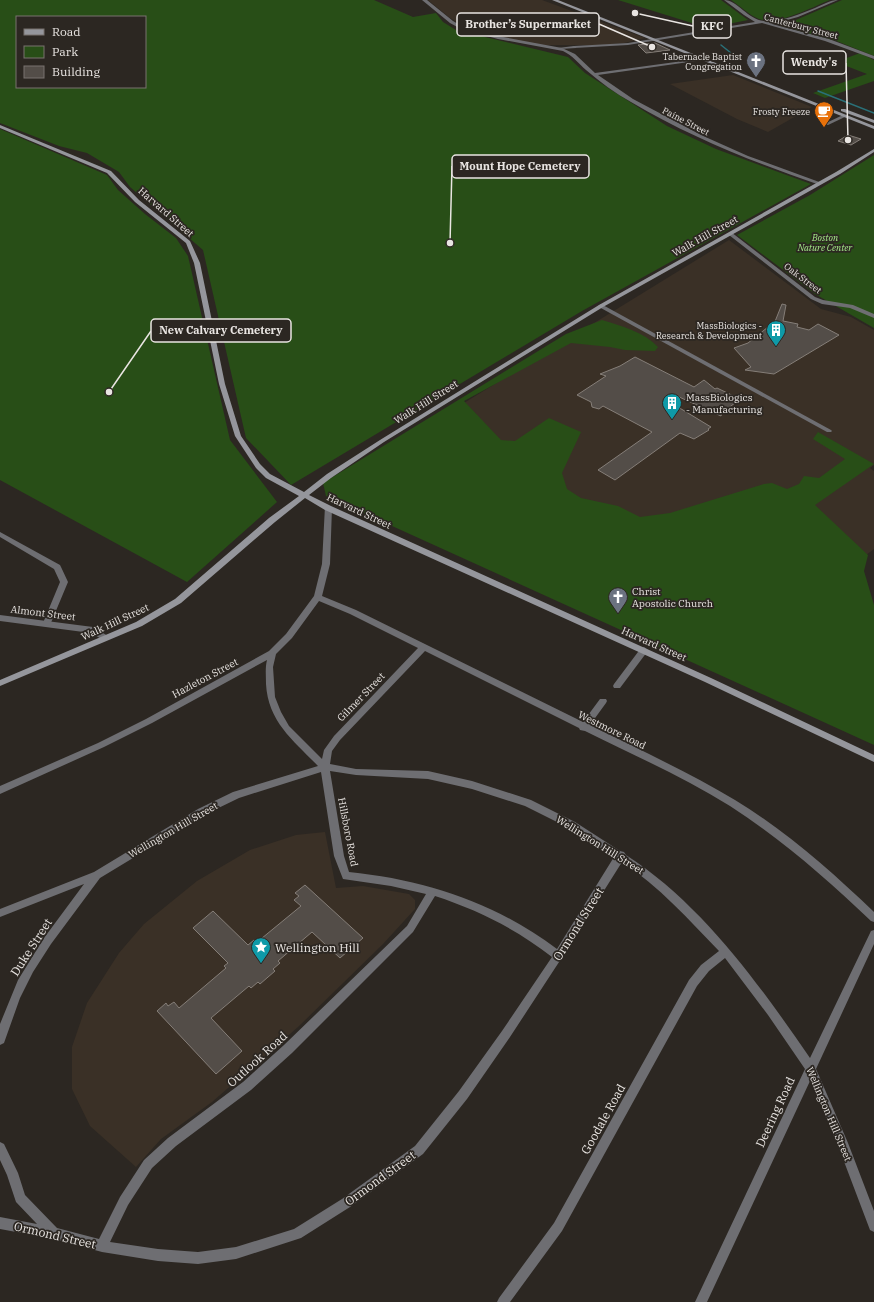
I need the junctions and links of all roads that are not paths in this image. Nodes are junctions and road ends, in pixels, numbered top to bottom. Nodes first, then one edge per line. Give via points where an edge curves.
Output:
1 (424, 0) edge
2 (554, 0) edge
3 (567, 0) edge
4 (726, 0) edge
5 (836, 0) edge
6 (762, 22) junction
7 (665, 38) junction
8 (656, 40) junction
9 (687, 47) dead end
10 (560, 48) junction
11 (693, 49) dead end
12 (874, 58) edge
13 (703, 59) junction
14 (594, 74) junction
15 (845, 116) junction
16 (874, 122) edge
17 (826, 124) dead end
18 (0, 126) edge
19 (874, 128) edge
20 (874, 150) edge
21 (818, 183) junction
22 (731, 234) junction
23 (601, 306) junction
24 (874, 316) edge
25 (829, 430) dead end
26 (305, 495) junction
27 (328, 508) junction
28 (0, 534) edge
29 (318, 597) junction
30 (0, 618) edge
31 (46, 623) junction
32 (105, 638) junction
33 (423, 648) junction
34 (644, 650) junction
35 (272, 653) junction
36 (0, 683) edge
37 (617, 686) dead end
38 (603, 701) dead end
39 (583, 728) junction
40 (874, 759) edge
41 (325, 767) junction
42 (0, 790) edge
43 (620, 856) junction
44 (97, 875) junction
45 (433, 891) junction
46 (0, 912) edge
47 (874, 918) edge
48 (874, 934) edge
49 (726, 952) junction
50 (558, 956) junction
51 (0, 1040) edge
52 (810, 1068) junction
53 (0, 1148) edge
54 (0, 1223) edge
55 (874, 1226) edge
56 (54, 1233) junction
57 (102, 1246) junction
58 (503, 1302) edge
59 (701, 1302) edge

1 - 10 street, Canterbury Street via 447,20 463,28
2 - 8 main road
3 - 7 main road
4 - 6 street
5 - 6 street via 794,17
6 - 7 street, Canterbury Street
6 - 12 street, Canterbury Street via 827,40
7 - 8 street, Canterbury Street
7 - 9 main road
8 - 10 street, Canterbury Street
8 - 13 main road
10 - 14 street, Paine Street via 577,57 583,66
11 - 16 main road
13 - 14 street
13 - 15 main road
14 - 21 street, Paine Street via 624,96 688,132 767,166
15 - 17 street
15 - 19 main road
18 - 26 main road, Harvard Street via 109,172 137,201 188,242 197,262 222,384 238,436 268,476
20 - 21 main road, Walk Hill Street
21 - 22 main road, Walk Hill Street
22 - 23 main road, Walk Hill Street
22 - 24 street, Oak Street via 812,298 851,306
23 - 25 street
23 - 26 main road, Walk Hill Street via 382,441
26 - 27 main road, Harvard Street
26 - 32 main road, Walk Hill Street via 178,601 139,624
27 - 29 street, Hazleton Street via 326,564
27 - 34 main road, Harvard Street
28 - 31 street via 57,567 64,582
29 - 33 street, Westmore Road
29 - 35 street, Hazleton Street via 294,630
30 - 31 street, Almont Street
31 - 32 street, Almont Street via 93,630
32 - 36 main road, Walk Hill Street
33 - 39 street, Westmore Road
33 - 41 street, Gilmer Street via 336,738 328,750
34 - 37 street
34 - 40 main road, Harvard Street
35 - 41 street via 269,667 271,697 277,713 286,728
35 - 42 street, Hazleton Street via 149,721
38 - 39 street
39 - 47 street, Westmore Road via 684,776 732,804 785,841 845,890
41 - 43 street, Wellington Hill Street via 356,772 428,775 472,785 528,803 572,825
41 - 44 street, Wellington Hill Street via 236,795 201,812
41 - 45 street, Hillsboro Road via 340,856 346,876 398,882
43 - 49 street, Wellington Hill Street via 643,871 689,912
43 - 50 street, Ormond Street
44 - 46 street, Wellington Hill Street
44 - 51 street, Duke Street via 47,942 22,983
45 - 50 street, Hillsboro Road via 483,910 518,928
45 - 57 street, Outlook Road via 410,929 288,1049 247,1086 172,1142 148,1164 124,1201
48 - 52 street, Deering Road
49 - 52 street, Wellington Hill Street via 772,1012
49 - 58 street, Goodale Road via 704,968 693,983 558,1226
50 - 57 street, Ormond Street via 463,1095 419,1150 297,1234 236,1253 190,1257
52 - 55 street, Wellington Hill Street
52 - 59 street, Deering Road
53 - 56 street via 20,1198
54 - 56 street, Ormond Street
56 - 57 street, Ormond Street

